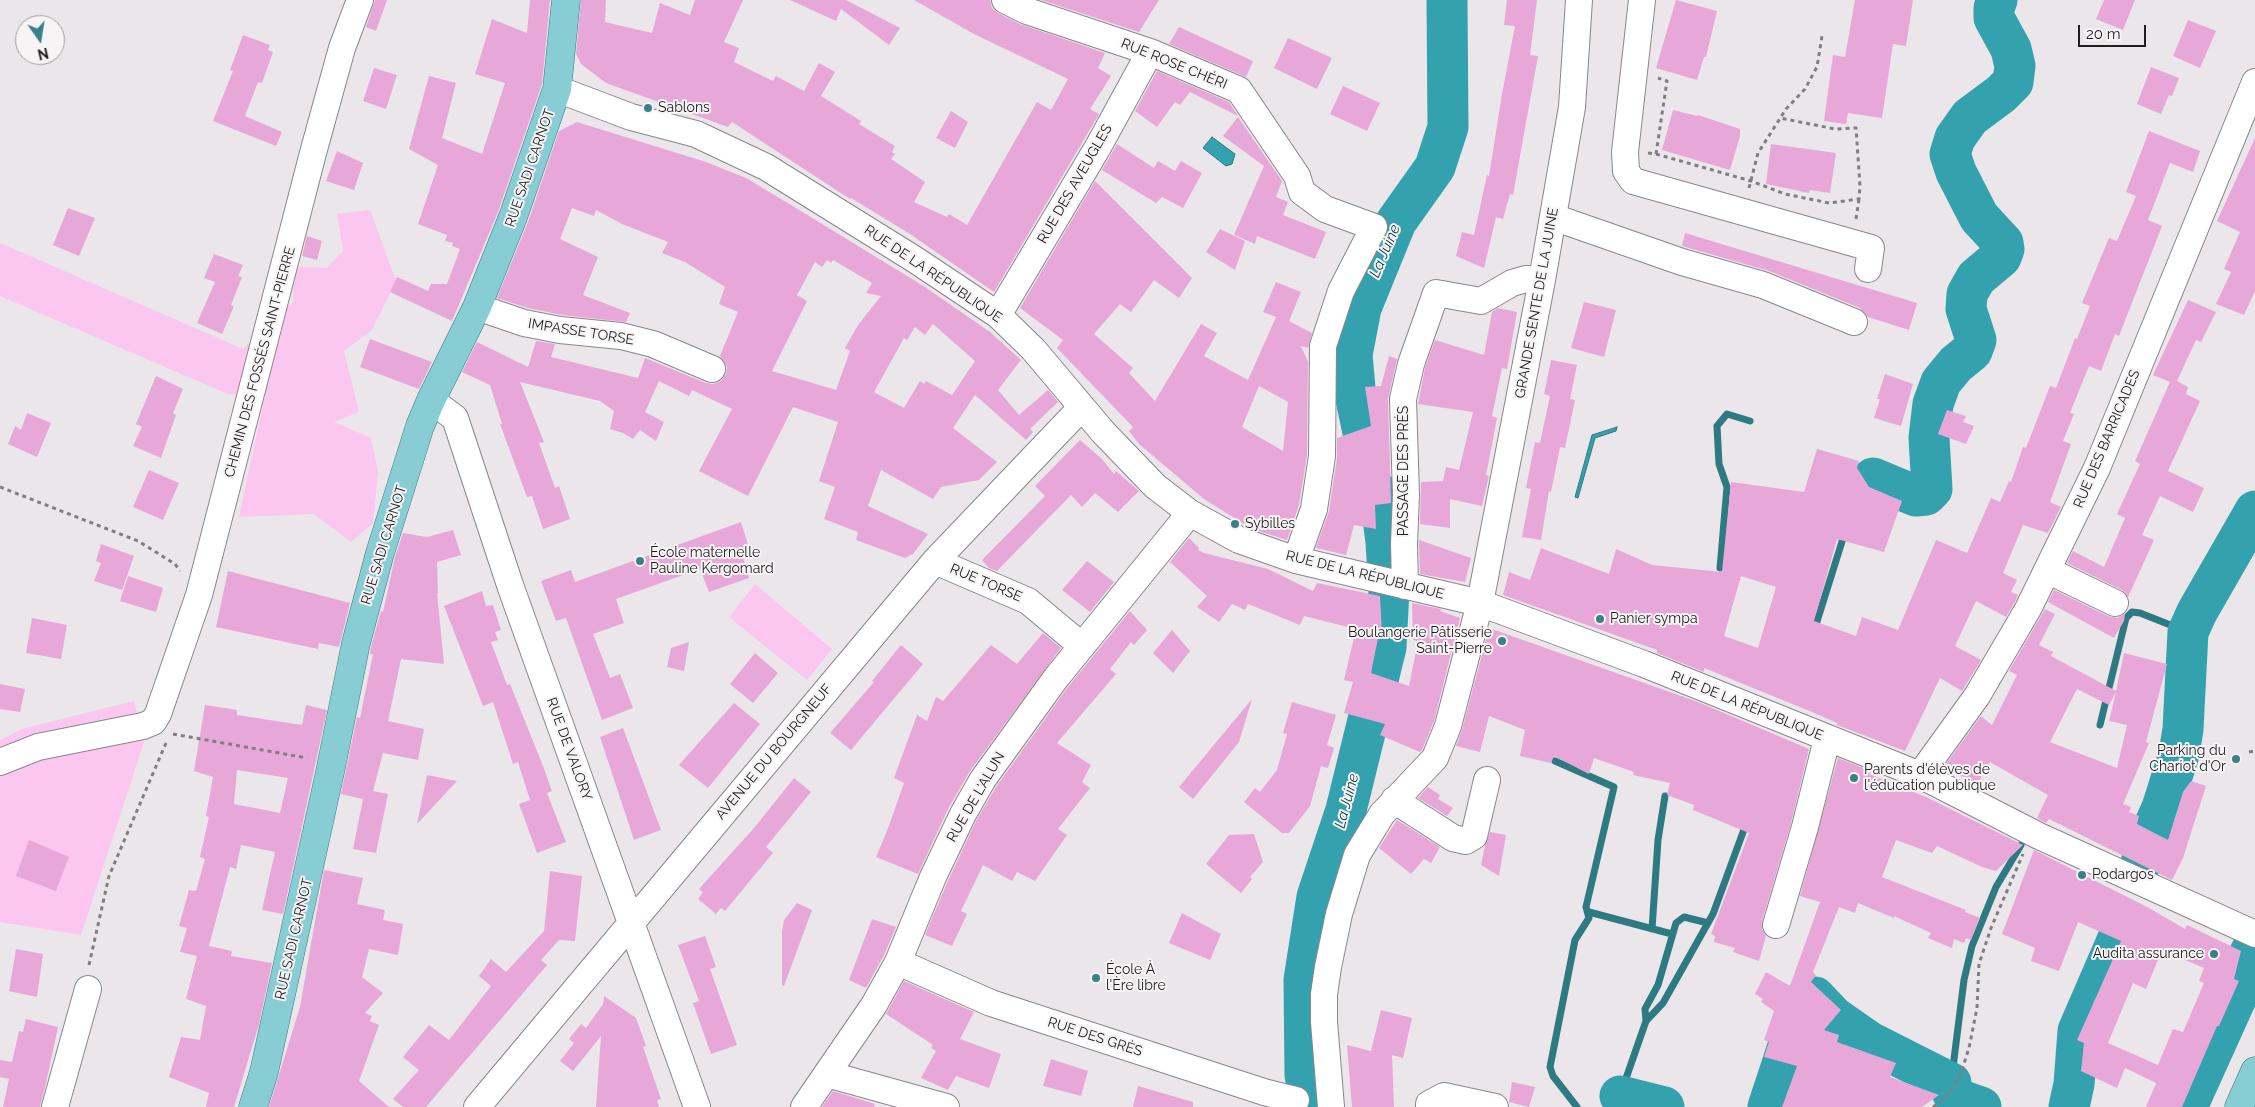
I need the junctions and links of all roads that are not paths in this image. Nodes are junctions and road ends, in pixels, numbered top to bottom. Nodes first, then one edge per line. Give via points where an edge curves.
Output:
1 (360, 0) edge
2 (566, 0) edge
3 (1004, 0) edge
4 (1579, 0) edge
5 (1642, 0) edge
6 (1150, 52) junction
7 (2255, 82) edge
8 (557, 89) junction
9 (1553, 217) junction
10 (1868, 269) dead end
11 (1542, 280) junction
12 (477, 307) junction
13 (998, 315) junction
14 (1854, 322) dead end
15 (712, 369) dead end
16 (431, 400) junction
17 (1082, 407) junction
18 (1190, 513) junction
19 (1296, 560) junction
20 (934, 561) junction
21 (2047, 570) junction
22 (1406, 586) junction
23 (1480, 603) junction
24 (2116, 603) dead end
25 (1082, 646) junction
26 (1827, 739) junction
27 (0, 762) edge
28 (1920, 775) junction
29 (1487, 780) dead end
30 (1394, 800) junction
31 (631, 921) junction
32 (1776, 925) dead end
33 (2251, 933) edge
34 (898, 962) junction
35 (88, 989) road end
36 (2255, 1072) edge
37 (827, 1074) junction
38 (1296, 1100) dead end
39 (55, 1107) edge
40 (253, 1107) edge
41 (477, 1107) edge
42 (697, 1107) edge
43 (804, 1107) edge
44 (946, 1107) edge
45 (1331, 1107) edge
46 (1429, 1107) edge
47 (1495, 1107) edge
48 (2239, 1107) edge
49 (2244, 1107) edge

1 - 27 street, CHEMIN DES FOSSÉS SAINT-PIERRE via 342,48 313,152 199,595 158,714 161,728 144,726 38,747
2 - 8 main road, RUE SADI CARNOT
3 - 6 street, RUE ROSE CHÉRI via 1027,11
4 - 9 street, GRANDE SENTE DE LA JUINE via 1572,107
5 - 10 street via 1625,152 1626,171 1633,181 1871,248
6 - 13 street, RUE DES AVEUGLES via 1098,147
6 - 19 street, RUE ROSE CHÉRI via 1239,90 1297,176 1302,192 1325,209 1374,227 1340,291 1323,346 1322,456 1314,509
7 - 21 street, RUE DES BARRICADES via 2097,468
8 - 12 main road, RUE SADI CARNOT via 513,217
8 - 13 street, RUE DE LA RÉPUBLIQUE via 631,117 696,134 766,167
9 - 11 street, GRANDE SENTE DE LA JUINE
9 - 14 street via 1763,286
11 - 22 street, PASSAGE DES PRÉS via 1526,279 1512,283 1481,301 1436,293 1403,399
11 - 23 street, GRANDE SENTE DE LA JUINE
12 - 15 street, IMPASSE TORSE via 524,323 620,336 653,344
12 - 16 main road, RUE SADI CARNOT
13 - 17 street, RUE DE LA RÉPUBLIQUE via 1033,349
16 - 31 street, RUE DE VALORY via 455,418 510,585
16 - 40 main road, RUE SADI CARNOT via 380,553 356,643 264,1072
17 - 18 street, RUE DE LA RÉPUBLIQUE via 1126,457
17 - 20 street, AVENUE DU BOURGNEUF
18 - 19 street, RUE DE LA RÉPUBLIQUE via 1239,540
18 - 25 street, RUE DE L'ALUN
19 - 22 street, RUE DE LA RÉPUBLIQUE
20 - 25 street, RUE TORSE via 1028,601
20 - 31 street, AVENUE DU BOURGNEUF
21 - 24 street
21 - 28 street, RUE DES BARRICADES via 2028,610 1977,696
22 - 23 street, RUE DE LA RÉPUBLIQUE
23 - 26 street, RUE DE LA RÉPUBLIQUE via 1644,664
23 - 30 street, GRANDE SENTE DE LA JUINE via 1448,726 1435,758
25 - 34 street, RUE DE L'ALUN via 983,779 933,877
26 - 28 street, RUE DE LA RÉPUBLIQUE
26 - 32 street
28 - 33 street, RUE DE LA RÉPUBLIQUE via 2033,833
29 - 30 street via 1474,836 1466,841 1453,838
30 - 45 street, GRANDE SENTE DE LA JUINE via 1357,855 1339,914 1328,966 1324,1022
31 - 41 street, AVENUE DU BOURGNEUF
31 - 42 street, RUE DE VALORY
34 - 37 street, RUE DE L'ALUN via 874,1005
34 - 38 street, RUE DES GRÈS via 992,1003
35 - 39 street
36 - 48 main road
36 - 49 main road
37 - 43 street, RUE DE L'ALUN
37 - 44 street
46 - 47 street via 1444,1096

